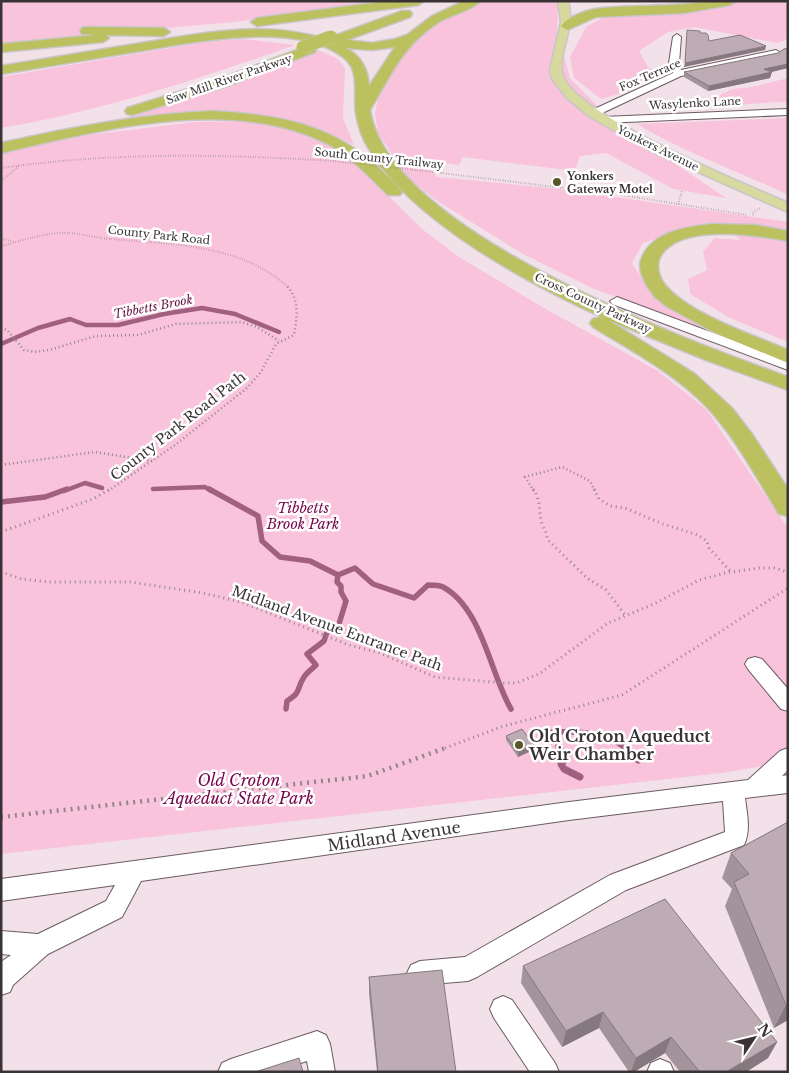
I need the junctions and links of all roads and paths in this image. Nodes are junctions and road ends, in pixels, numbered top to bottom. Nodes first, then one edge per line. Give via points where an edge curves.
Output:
1 (401, 1) edge
2 (452, 1) edge
3 (475, 1) edge
4 (714, 1) edge
5 (730, 1) edge
6 (424, 2) edge
7 (565, 6) edge
8 (617, 12) junction
9 (319, 14) junction
10 (567, 26) junction
11 (55, 30) dead end
12 (164, 32) junction
13 (178, 34) junction
14 (676, 36) dead end
15 (334, 38) junction
16 (409, 38) junction
17 (2, 42) edge
18 (307, 48) junction
19 (122, 50) junction
20 (776, 52) edge
21 (1, 56) edge
22 (1, 70) edge
23 (1, 74) edge
24 (678, 74) junction
25 (140, 103) junction
26 (115, 108) dead end
27 (362, 110) junction
28 (788, 112) edge
29 (91, 114) dead end
30 (599, 116) junction
31 (6, 135) edge
32 (1, 146) edge
33 (20, 165) junction
34 (1, 168) edge
35 (1, 181) edge
36 (385, 183) junction
37 (682, 191) dead end
38 (678, 204) junction
39 (788, 208) edge
40 (757, 210) dead end
41 (788, 236) edge
42 (1, 238) edge
43 (14, 242) junction
44 (1, 246) edge
45 (616, 300) dead end
46 (600, 323) junction
47 (1, 328) edge
48 (294, 335) joint
49 (280, 342) junction
50 (788, 357) edge
51 (788, 366) edge
52 (788, 384) edge
53 (788, 400) edge
54 (153, 461) junction
55 (1, 465) edge
56 (788, 508) edge
57 (1, 532) edge
58 (1, 572) edge
59 (732, 572) junction
60 (788, 572) edge
61 (788, 588) edge
62 (625, 615) junction
63 (755, 664) dead end
64 (788, 703) edge
65 (788, 757) edge
66 (788, 784) edge
67 (743, 790) junction
68 (1, 817) edge
69 (134, 872) junction
70 (1, 890) edge
71 (1, 942) edge
72 (39, 946) junction
73 (395, 975) edge
74 (1, 983) edge
75 (503, 1008) dead end
76 (231, 1072) edge
77 (322, 1072) edge
78 (546, 1072) edge

1 - 9 highway
2 - 15 highway, Saw Mill River Parkway
3 - 16 highway via 438,18
4 - 7 highway via 636,8
5 - 8 highway via 684,9
6 - 9 highway
6 - 15 highway, Saw Mill River Parkway
7 - 8 highway
7 - 10 main road, Yonkers Avenue
8 - 10 highway via 592,14
9 - 12 highway
10 - 30 main road, Yonkers Avenue via 557,60 558,78 566,91
11 - 12 highway
12 - 17 highway
13 - 15 highway via 321,18 335,20 341,25
13 - 16 highway via 284,32 368,47
13 - 17 highway via 42,47
14 - 24 street via 674,63
15 - 18 highway, Saw Mill River Parkway
16 - 27 highway via 385,67
18 - 25 highway, Saw Mill River Parkway
18 - 32 highway, Saw Mill River Parkway via 222,83 163,102
19 - 21 highway via 28,58
19 - 22 highway
19 - 27 highway, Cross County Parkway via 208,36 243,34 284,35 322,42 345,51 358,62
20 - 24 street, Fox Terrace
23 - 36 highway via 211,40 286,40 327,51 346,64 354,133 367,160
24 - 30 street, Fox Terrace
25 - 26 highway
25 - 31 highway, Saw Mill River Parkway
27 - 52 highway, Cross County Parkway via 371,138 400,178 438,213 482,244 597,308
28 - 30 street, Wasylenko Lane
29 - 31 highway
30 - 39 main road, Yonkers Avenue via 653,147
32 - 36 highway via 89,128 145,121 247,118 292,125 324,136 353,154
33 - 34 path, South County Trailway
33 - 35 path
33 - 38 path, South County Trailway, bridge via 106,156 269,157 441,173
36 - 46 highway, Cross County Parkway via 480,257
37 - 38 path
38 - 40 path, South County Trailway via 753,215
41 - 50 highway via 739,228 690,232 663,244 653,253 648,265 656,286 672,301
42 - 43 path
43 - 44 path, County Park Road
43 - 48 path, County Park Road via 63,232 108,239 165,242 216,251 254,265 292,293 296,313
45 - 51 street
46 - 53 highway, Cross County Parkway
46 - 56 highway via 682,376 713,401
47 - 49 path via 8,330 24,350 49,350 96,336 138,335 176,324 221,322 241,322 256,327
48 - 49 path, County Park Road Path
49 - 54 path, County Park Road Path via 248,388
54 - 55 path via 96,452
54 - 57 path, County Park Road Path via 102,495
58 - 62 path, Midland Avenue Entrance Path via 48,582 130,582 203,593 241,602 435,677 504,683 516,683 539,674 608,623
59 - 60 path, Midland Avenue Entrance Path via 759,568
59 - 62 path, Midland Avenue Entrance Path via 699,580
59 - 62 path via 707,541 698,535 625,508 610,506 599,499 590,482 562,467 525,477 539,498 547,539 587,578 606,590
61 - 68 path via 622,695 504,726 368,776
63 - 64 street
65 - 67 street
66 - 67 street, Midland Avenue
67 - 69 street, Midland Avenue
67 - 73 street via 736,838 618,882 468,968
69 - 70 street, Midland Avenue
69 - 72 street via 114,909
71 - 72 street
72 - 74 street via 3,977
75 - 78 street
76 - 77 street via 316,1044

